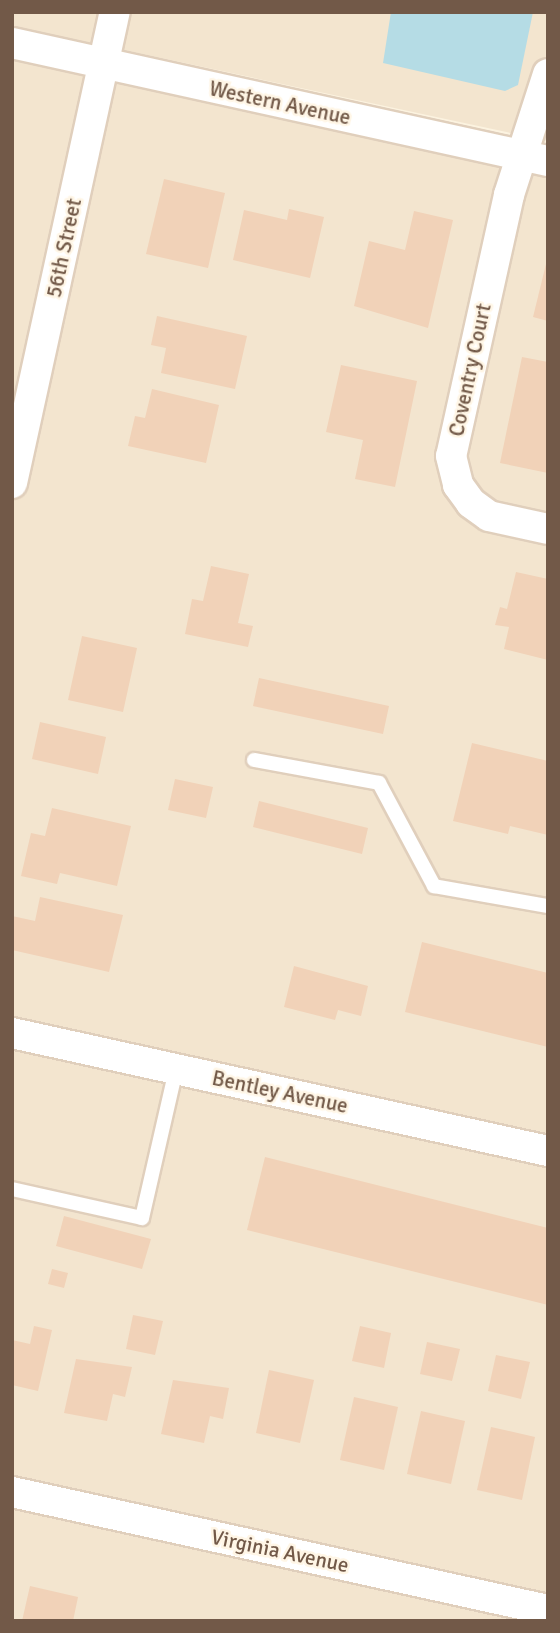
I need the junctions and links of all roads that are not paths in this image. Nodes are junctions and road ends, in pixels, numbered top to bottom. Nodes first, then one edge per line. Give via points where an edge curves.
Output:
1 (115, 12) edge
2 (12, 43) edge
3 (104, 64) junction
4 (548, 75) edge
5 (536, 158) edge
6 (12, 483) edge
7 (548, 529) edge
8 (254, 760) dead end
9 (548, 906) edge
10 (12, 1033) edge
11 (176, 1069) junction
12 (548, 1151) edge
13 (12, 1189) edge
14 (12, 1492) edge
15 (548, 1610) edge

1 - 3 street, 56th Street
2 - 3 street, Western Avenue
3 - 5 street, Western Avenue
3 - 6 street, 56th Street
4 - 5 street, Coventry Court
5 - 7 street, Coventry Court via 509,195 451,456 458,485 471,503 489,516
8 - 9 lane via 379,783 434,886
10 - 11 street, Bentley Avenue
11 - 12 street, Bentley Avenue
11 - 13 lane via 142,1219
14 - 15 street, Virginia Avenue

